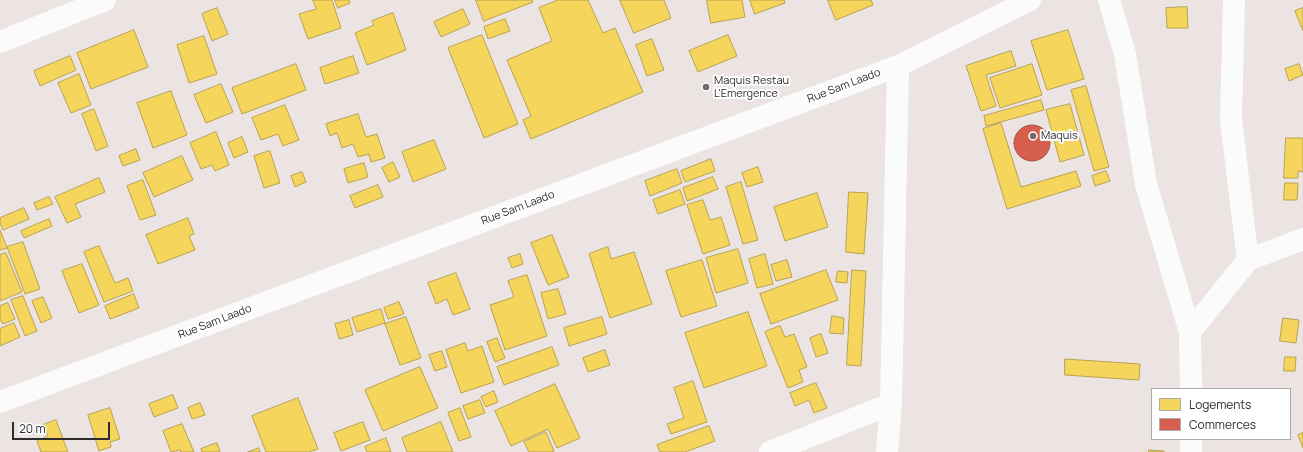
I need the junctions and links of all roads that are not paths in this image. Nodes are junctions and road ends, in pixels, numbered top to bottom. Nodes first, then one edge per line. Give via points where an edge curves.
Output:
1 (105, 0) edge
2 (1030, 0) edge
3 (1109, 0) edge
4 (1234, 0) edge
5 (0, 42) edge
6 (898, 66) junction
7 (1303, 239) edge
8 (1248, 260) junction
9 (1190, 332) junction
10 (1191, 388) edge
11 (0, 402) edge
12 (891, 404) junction
13 (1191, 440) edge
14 (770, 452) edge
15 (887, 452) edge
16 (1191, 452) edge

1 - 5 street
2 - 6 street, Rue Sam Laado
3 - 9 street via 1125,54 1146,184
4 - 8 street via 1231,120
6 - 11 street, Rue Sam Laado
6 - 12 street
7 - 8 street
8 - 9 street
9 - 10 street
12 - 14 street
12 - 15 street
13 - 16 street

